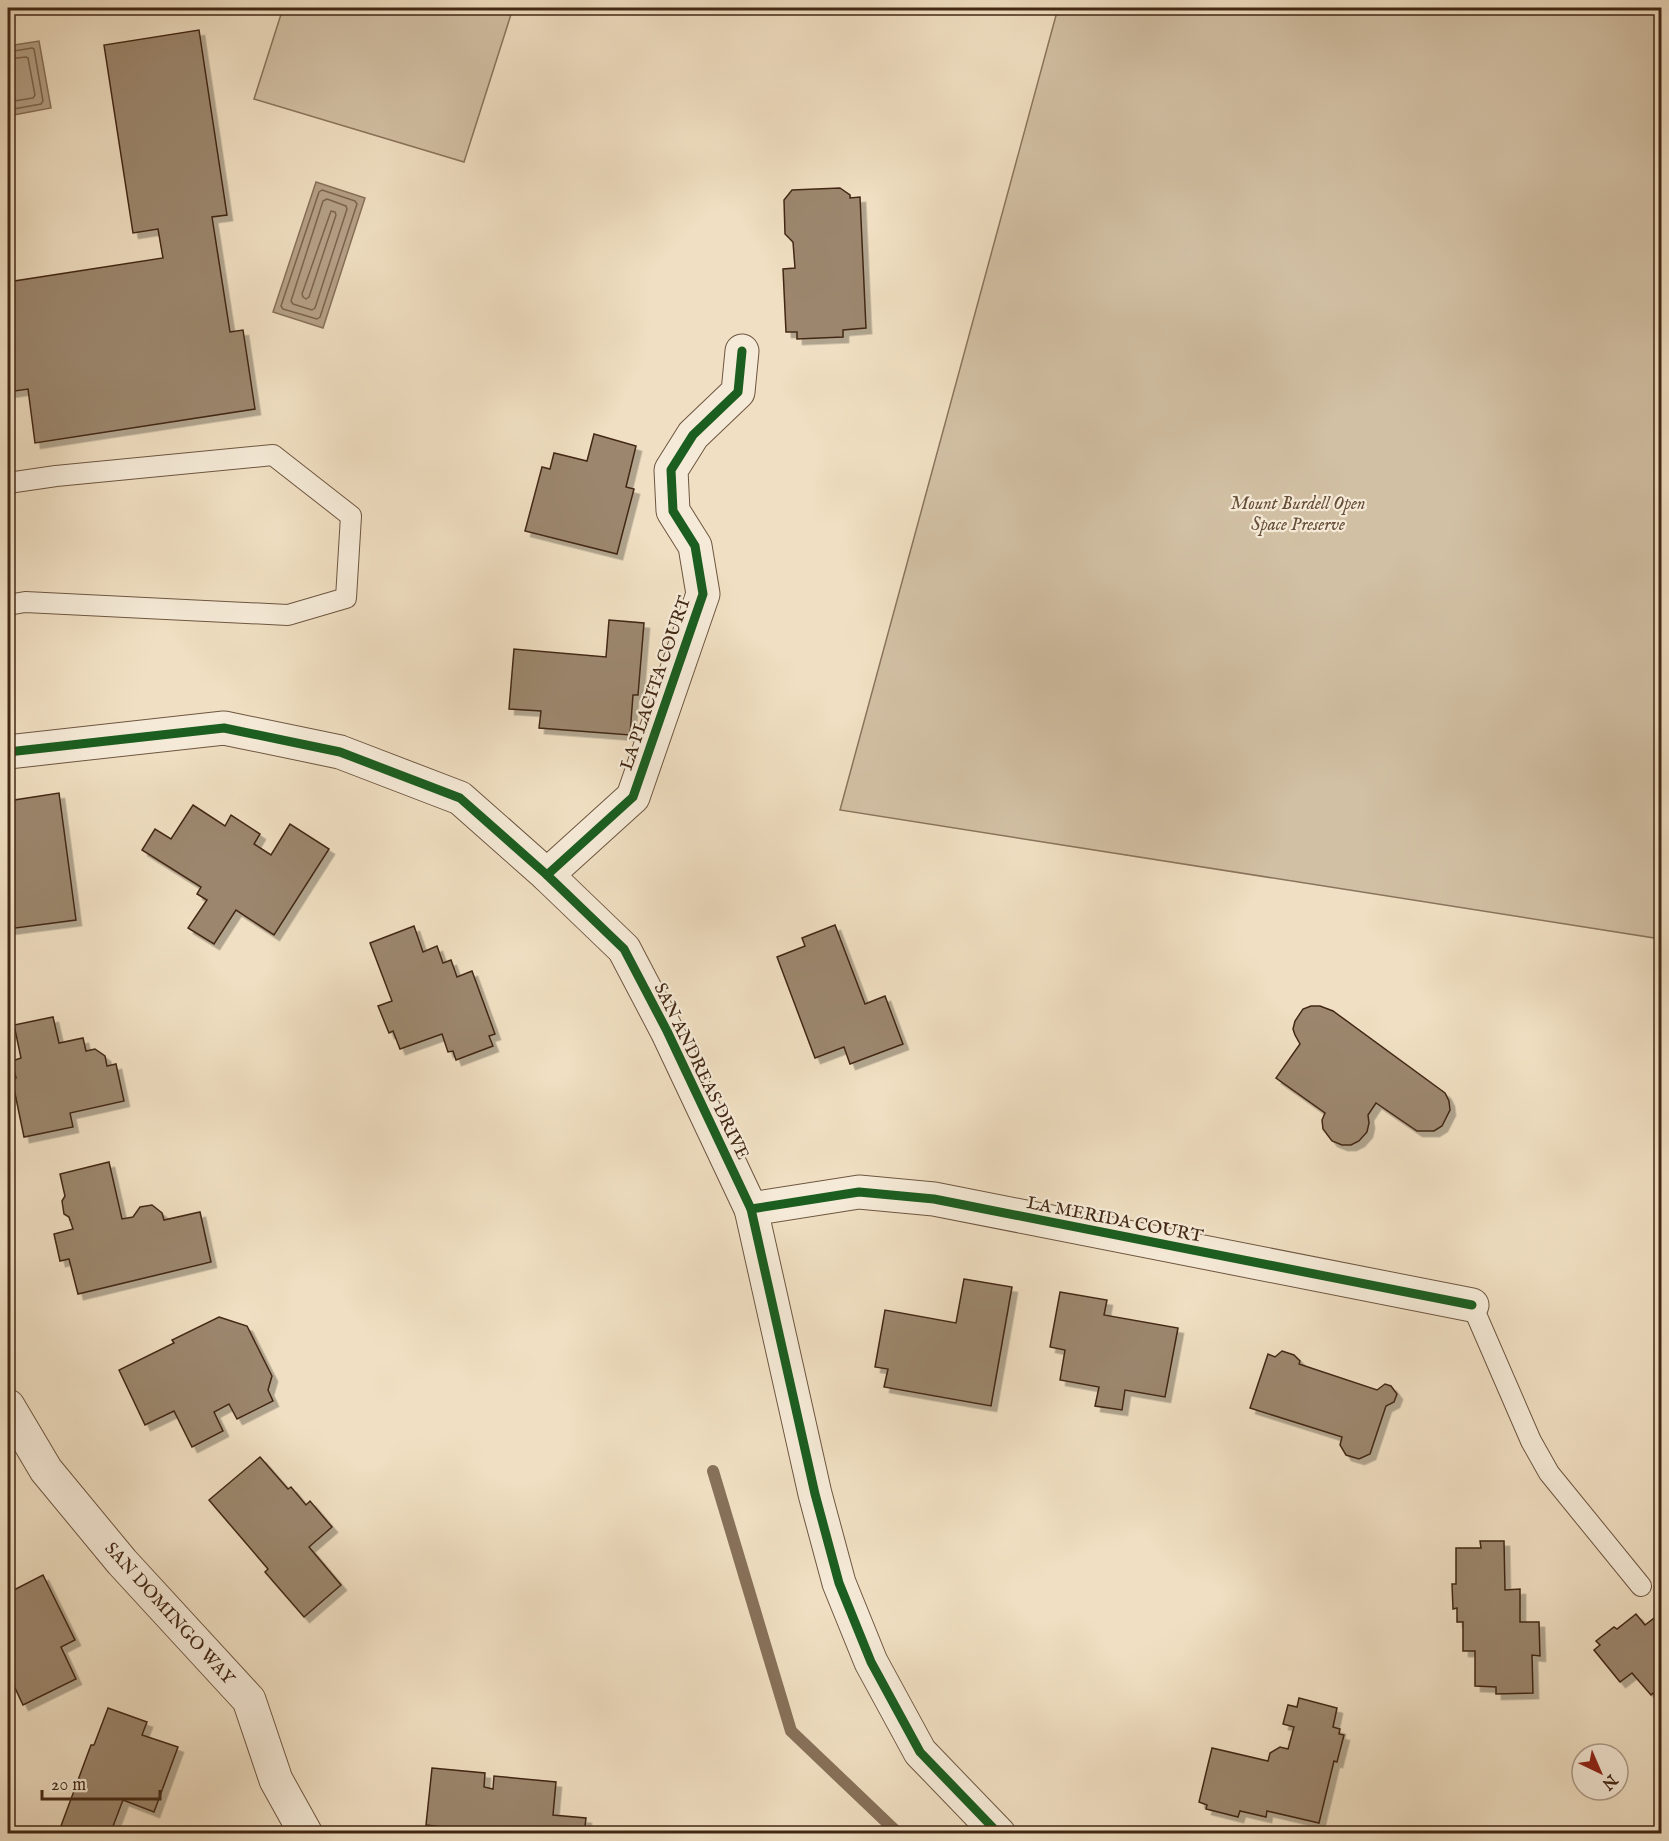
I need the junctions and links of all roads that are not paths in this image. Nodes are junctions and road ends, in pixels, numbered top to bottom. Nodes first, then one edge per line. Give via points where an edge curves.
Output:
1 (742, 351) dead end
2 (8, 483) edge
3 (8, 605) edge
4 (8, 752) edge
5 (547, 875) junction
6 (751, 1209) junction
7 (1472, 1305) joint
8 (8, 1406) edge
9 (1641, 1586) dead end
10 (306, 1833) edge
11 (999, 1833) edge

1 - 5 street, LA PLACITA COURT via 738,392 693,435 671,470 673,511 694,546 703,594 633,797
2 - 3 lane via 273,455 351,516 346,598 288,615
4 - 5 street, SAN ANDREAS DRIVE via 224,728 340,752 460,798
5 - 6 street, SAN ANDREAS DRIVE via 624,949
6 - 7 street, LA MERIDA COURT via 859,1192 934,1199
6 - 11 street, SAN ANDREAS DRIVE via 814,1494 839,1583 871,1662 920,1752
7 - 9 lane via 1531,1441 1549,1473
8 - 10 street, SAN DOMINGO WAY via 46,1470 122,1563 249,1700 276,1780

